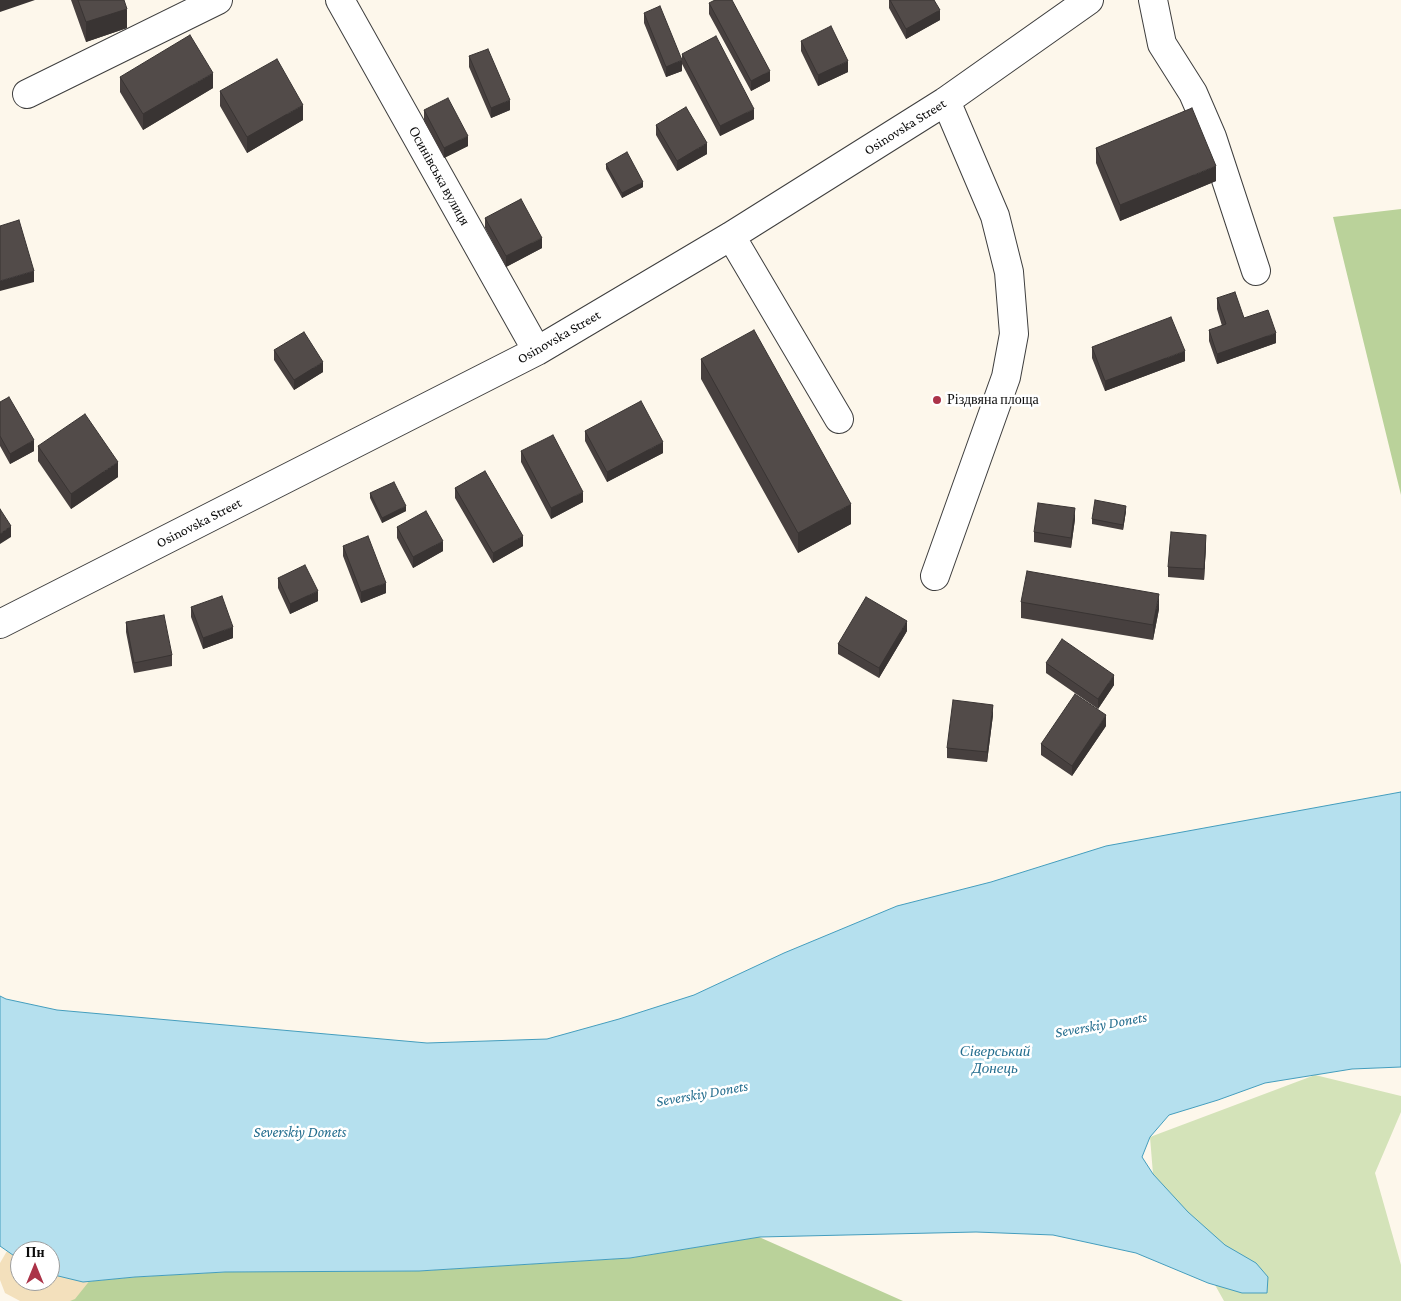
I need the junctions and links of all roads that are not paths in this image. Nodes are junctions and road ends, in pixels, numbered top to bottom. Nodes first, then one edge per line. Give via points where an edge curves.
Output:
1 (218, 0) edge
2 (340, 0) edge
3 (1089, 0) edge
4 (1153, 0) edge
5 (27, 94) dead end
6 (946, 101) junction
7 (731, 236) junction
8 (1256, 271) dead end
9 (538, 351) junction
10 (840, 419) dead end
11 (935, 576) dead end
12 (0, 624) edge

1 - 5 street
2 - 9 street, Осинівська вулиця
3 - 6 street, Osinovska Street
4 - 8 street via 1162,44 1193,93 1212,137
6 - 7 street, Osinovska Street
6 - 11 street via 995,216 1008,272 1014,334 1006,377
7 - 9 street, Osinovska Street
7 - 10 street
9 - 12 street, Osinovska Street

